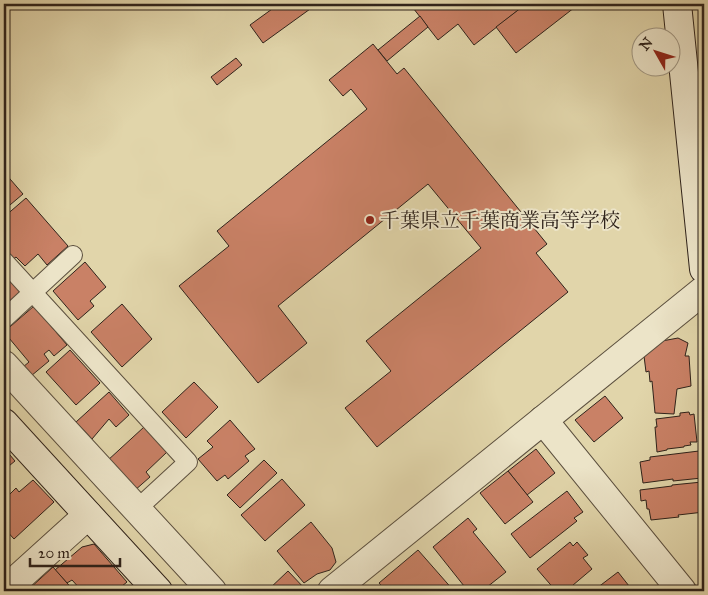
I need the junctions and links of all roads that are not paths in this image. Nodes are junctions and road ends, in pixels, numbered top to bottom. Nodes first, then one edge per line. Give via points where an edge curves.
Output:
1 (677, 4) edge
2 (73, 255) dead end
3 (4, 261) edge
4 (704, 269) edge
5 (704, 290) edge
6 (33, 292) junction
7 (4, 319) edge
8 (4, 365) edge
9 (543, 420) junction
10 (4, 423) edge
11 (137, 509) junction
12 (88, 514) junction
13 (4, 591) edge
14 (158, 591) edge
15 (212, 591) edge
16 (332, 591) edge
17 (682, 591) edge

1 - 4 street
2 - 6 lane
3 - 6 lane
5 - 9 street
6 - 7 lane
6 - 11 lane via 188,462
8 - 11 street
9 - 16 street
9 - 17 street
10 - 12 street
11 - 15 street
12 - 13 street
12 - 14 street

